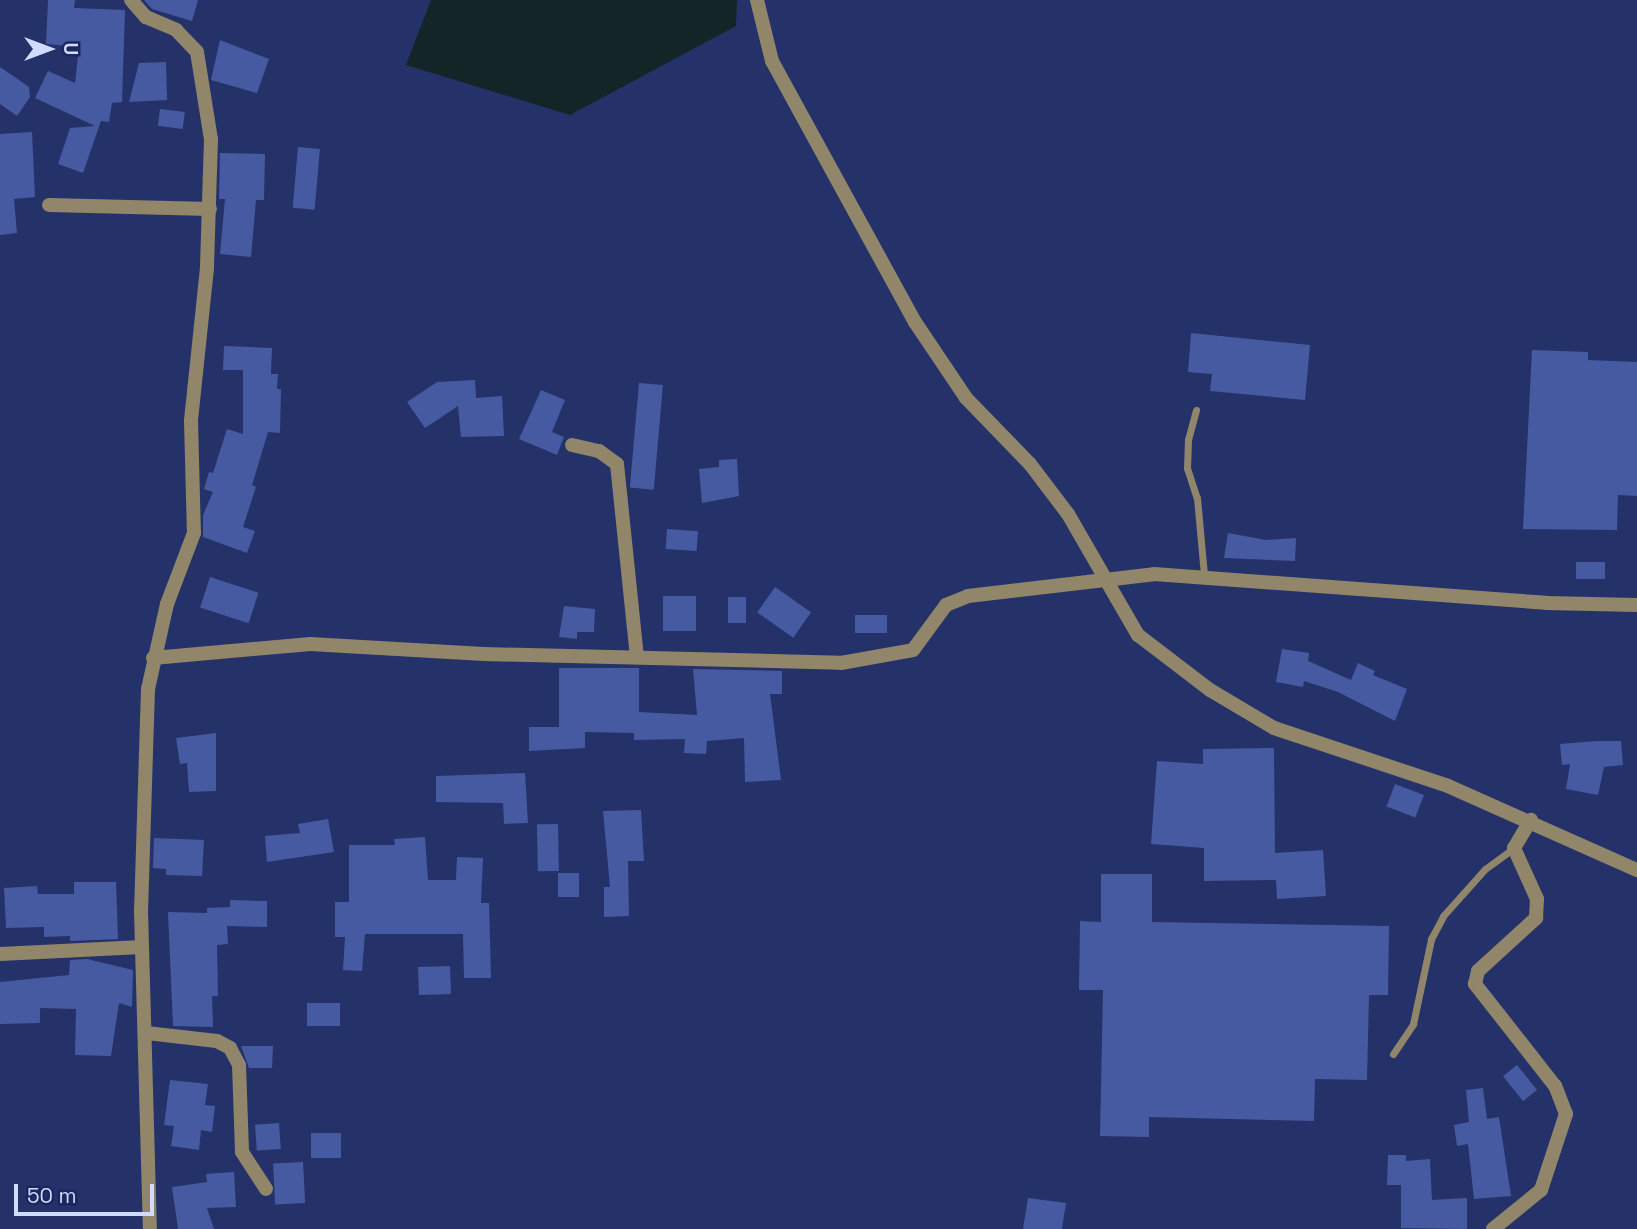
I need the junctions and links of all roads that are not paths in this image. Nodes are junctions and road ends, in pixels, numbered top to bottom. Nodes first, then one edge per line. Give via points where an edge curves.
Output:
1 (131, 0) edge
2 (757, 0) edge
3 (49, 205) dead end
4 (210, 209) junction
5 (1196, 410) dead end
6 (572, 446) dead end
7 (1203, 575) junction
8 (1107, 578) junction
9 (1637, 605) edge
10 (637, 657) junction
11 (153, 658) junction
12 (1531, 820) junction
13 (1514, 848) junction
14 (1637, 870) edge
15 (142, 947) junction
16 (0, 954) edge
17 (147, 1033) junction
18 (1393, 1054) dead end
19 (266, 1189) dead end
20 (150, 1229) edge
21 (1493, 1229) edge

1 - 4 street via 146,17 176,30 197,52 211,139
2 - 8 street via 772,61 915,322 966,398 1030,464 1068,514
3 - 4 street
4 - 11 street via 191,422 194,533 167,604
5 - 7 lane via 1187,468 1197,498
6 - 10 street via 599,451 617,464
7 - 8 street
7 - 9 street via 1533,602
8 - 10 street via 1002,589 956,599 939,611 914,650 892,657 841,663
8 - 12 street via 1133,626 1150,646 1274,728 1448,786
10 - 11 street via 484,654 310,643
11 - 15 street via 148,689
12 - 13 street
12 - 14 street
13 - 18 lane via 1485,869 1443,916 1431,939 1418,1010
13 - 21 street via 1536,899 1536,919 1478,971 1475,984 1555,1086 1566,1114 1541,1190
15 - 16 street
15 - 17 street
17 - 19 street via 217,1041 230,1048 239,1065 242,1152
17 - 20 street

